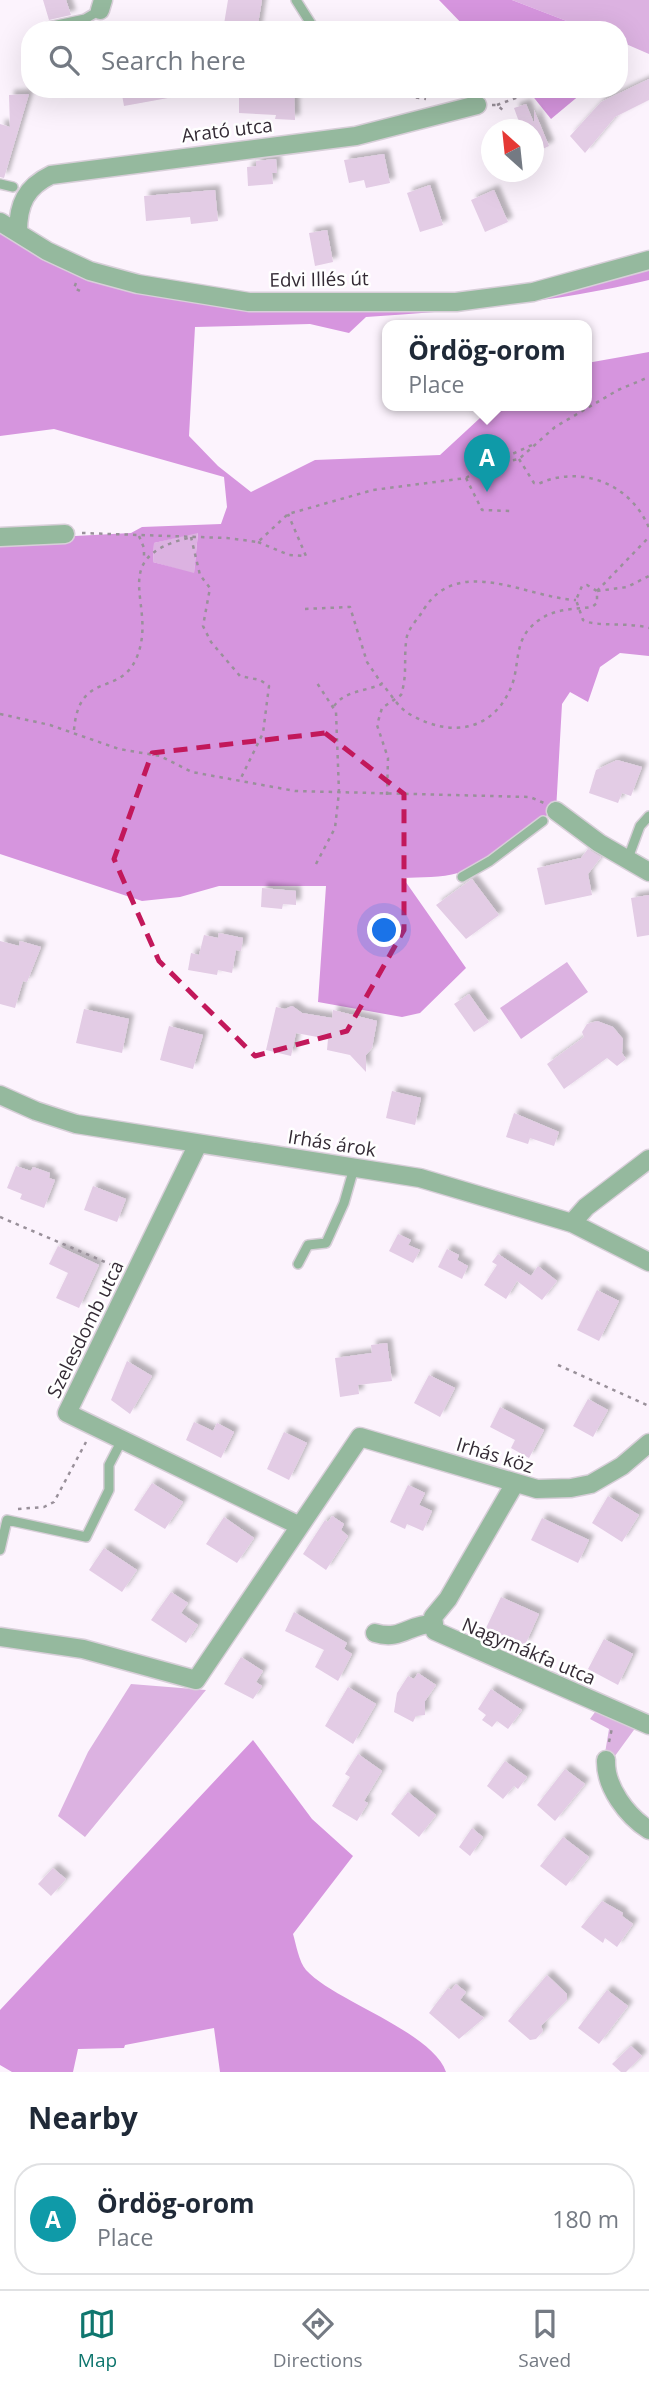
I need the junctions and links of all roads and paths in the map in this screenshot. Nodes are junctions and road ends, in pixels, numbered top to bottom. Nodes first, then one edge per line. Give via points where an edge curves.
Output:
1 (296, 0) edge
2 (102, 5) edge
3 (76, 21) edge
4 (309, 21) edge
5 (415, 98) edge
6 (516, 98) edge
7 (434, 101) dead end
8 (477, 105) dead end
9 (497, 105) dead end
10 (0, 184) edge
11 (13, 187) dead end
12 (6, 222) edge
13 (649, 260) edge
14 (649, 377) edge
15 (592, 405) edge
16 (582, 411) edge
17 (537, 443) junction
18 (519, 459) junction
19 (487, 465) junction
20 (466, 478) junction
21 (510, 510) dead end
22 (288, 514) junction
23 (649, 528) edge
24 (65, 534) joint
25 (137, 534) junction
26 (0, 537) edge
27 (191, 537) junction
28 (649, 537) edge
29 (258, 542) junction
30 (144, 559) junction
31 (649, 576) edge
32 (597, 591) junction
33 (576, 600) junction
34 (580, 605) junction
35 (305, 609) dead end
36 (649, 628) edge
37 (317, 684) dead end
38 (382, 684) junction
39 (397, 701) junction
40 (334, 706) junction
41 (0, 714) edge
42 (74, 732) junction
43 (239, 780) junction
44 (339, 792) junction
45 (387, 795) junction
46 (539, 800) dead end
47 (550, 816) joint
48 (649, 816) edge
49 (627, 861) junction
50 (316, 864) dead end
51 (649, 873) edge
52 (462, 877) dead end
53 (0, 1095) edge
54 (198, 1144) junction
55 (649, 1159) edge
56 (354, 1168) junction
57 (0, 1217) edge
58 (572, 1223) junction
59 (649, 1262) edge
60 (298, 1264) dead end
61 (135, 1274) junction
62 (558, 1364) dead end
63 (649, 1406) edge
64 (88, 1437) dead end
65 (122, 1440) junction
66 (649, 1443) edge
67 (514, 1485) junction
68 (35, 1508) dead end
69 (300, 1526) junction
70 (0, 1550) edge
71 (432, 1624) junction
72 (374, 1633) dead end
73 (0, 1637) edge
74 (605, 1721) dead end
75 (649, 1725) edge
76 (607, 1760) joint
77 (649, 1830) edge

1 - 4 lane
2 - 3 lane
5 - 7 path
6 - 9 path
8 - 12 street, Arató utca via 356,136 51,175 26,193 18,211
10 - 11 lane
12 - 13 street, Edvi Illés út via 47,251 90,271 138,284 249,302 456,302 533,292
14 - 15 path
16 - 17 path
17 - 18 path
17 - 19 path
18 - 19 path
18 - 23 path via 534,483 578,475 614,488 628,497
19 - 20 path
20 - 21 path via 482,510
20 - 22 path via 373,490
22 - 29 path
22 - 29 path via 306,556 289,555
24 - 25 path
24 - 26 street
25 - 27 path
25 - 30 path
27 - 29 path
27 - 30 path via 155,548
27 - 43 path via 200,576 210,588 203,626 240,676 269,686 263,733
28 - 32 path
30 - 42 path via 139,579 137,656 122,676 81,699
31 - 32 path via 627,587
32 - 33 path via 582,586
32 - 34 path via 593,607
33 - 34 path
33 - 39 path via 503,583 454,585 440,591 408,634 405,683
34 - 36 path via 587,623 620,622
34 - 39 path via 543,618 524,635 510,689 488,719 462,729 445,727 410,715
35 - 38 path via 350,607 367,662
37 - 40 path
38 - 39 path
38 - 40 path via 348,693
39 - 45 path via 382,708 377,725 388,758
40 - 44 path via 339,730
41 - 42 path
42 - 43 path via 119,749 160,756 192,772
43 - 44 path via 295,791
44 - 45 path
44 - 50 path via 335,828
45 - 46 path
47 - 49 street
47 - 52 lane
48 - 49 lane via 640,826
49 - 51 street
53 - 54 street, Irhás árok via 76,1124
54 - 56 street, Irhás árok
54 - 61 street, Szelesdomb utca
55 - 58 street
56 - 58 street, Irhás árok via 420,1178
56 - 60 lane via 326,1242 308,1245
57 - 61 path
58 - 59 street, Irhás árok
61 - 65 street, Szelesdomb utca via 66,1413
62 - 63 path
64 - 68 path via 54,1502
65 - 69 street, Szelesdomb utca
65 - 70 lane via 108,1465 109,1490 86,1538 6,1520
66 - 67 street, Irhás köz via 622,1466 581,1487
67 - 69 street, Irhás köz via 360,1437
67 - 71 street, Nagymákfa utca
69 - 73 street via 196,1680 83,1648
71 - 72 street via 398,1636
71 - 75 street, Nagymákfa utca via 442,1637
74 - 76 path via 612,1726
76 - 77 street via 606,1769 625,1809

